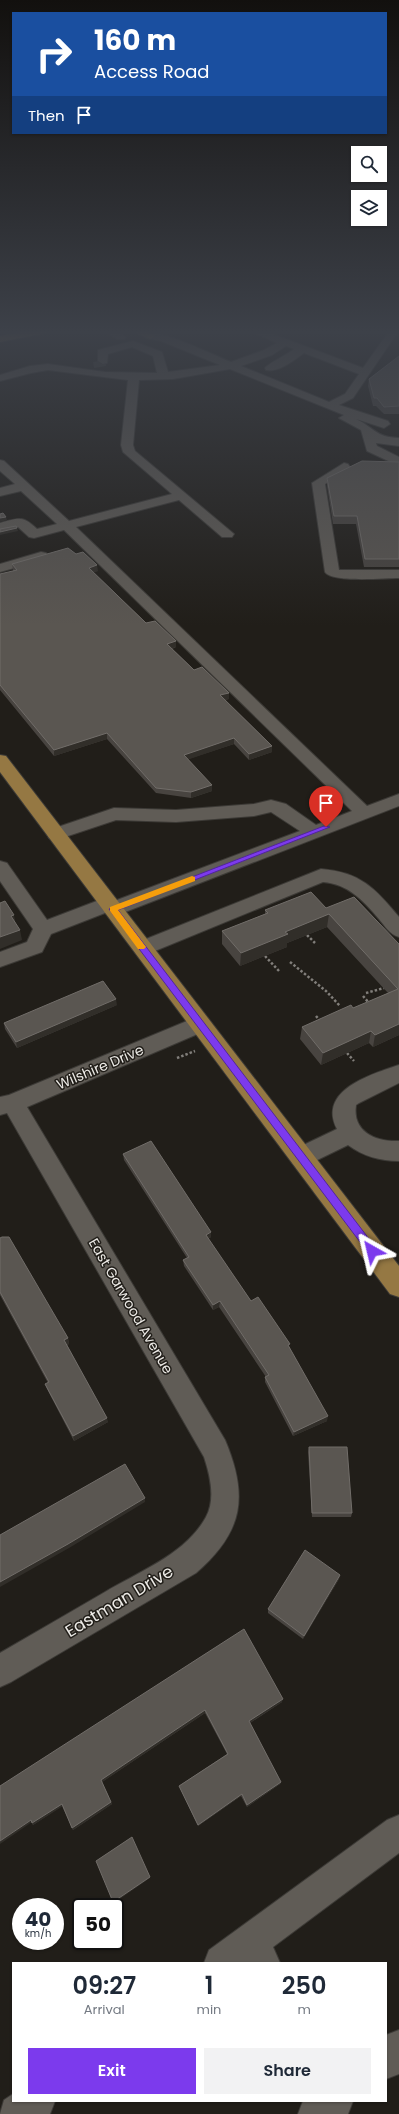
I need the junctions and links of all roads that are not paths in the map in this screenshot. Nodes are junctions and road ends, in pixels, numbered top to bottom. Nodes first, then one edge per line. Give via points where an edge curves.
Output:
1 (129, 429) edge
2 (366, 429) edge
3 (369, 429) edge
4 (368, 434) junction
5 (399, 442) edge
6 (399, 462) edge
7 (0, 464) edge
8 (344, 467) dead end
9 (24, 486) junction
10 (0, 492) edge
11 (181, 496) junction
12 (67, 526) junction
13 (0, 527) edge
14 (227, 534) dead end
15 (58, 552) edge
16 (0, 568) edge
17 (397, 574) edge
18 (399, 588) edge
19 (0, 760) edge
20 (399, 800) edge
21 (364, 813) junction
22 (314, 832) junction
23 (59, 838) junction
24 (0, 867) edge
25 (111, 907) junction
26 (43, 929) junction
27 (399, 930) edge
28 (142, 948) junction
29 (0, 960) edge
30 (199, 1024) junction
31 (399, 1074) edge
32 (7, 1105) edge
33 (350, 1133) junction
34 (399, 1151) edge
35 (301, 1158) junction
36 (399, 1286) edge
37 (223, 1515) joint
38 (0, 1671) edge
39 (399, 1832) edge
40 (256, 1952) edge
41 (225, 1962) edge
42 (399, 2049) edge
43 (387, 2059) edge
44 (35, 2102) edge
45 (18, 2114) edge

1 - 11 street via 129,452
2 - 4 street
3 - 4 street
4 - 5 street via 382,441
4 - 6 street via 371,448
7 - 9 street
8 - 17 street via 318,483 332,572
9 - 10 street
9 - 12 street
11 - 12 street
11 - 14 street
12 - 13 street via 34,534 21,522
12 - 21 street via 79,546
15 - 16 street
17 - 18 street
19 - 23 main road
20 - 21 street
21 - 22 street
22 - 23 street via 280,808 271,806 254,810 176,816 129,813 119,820
22 - 25 street
23 - 25 main road
24 - 26 street
25 - 26 street
25 - 28 main road
26 - 29 street via 35,946
27 - 28 street via 353,881 322,875
28 - 30 main road
30 - 32 street, Wilshire Drive
30 - 35 main road
31 - 33 street via 348,1099 344,1107
32 - 37 street, East Garwood Avenue via 214,1450 222,1467 225,1484
33 - 34 street via 367,1146
33 - 35 street
35 - 36 main road
37 - 38 street, Eastman Drive via 218,1529 210,1540 185,1562
39 - 40 street
40 - 41 street
42 - 43 street
44 - 45 street

